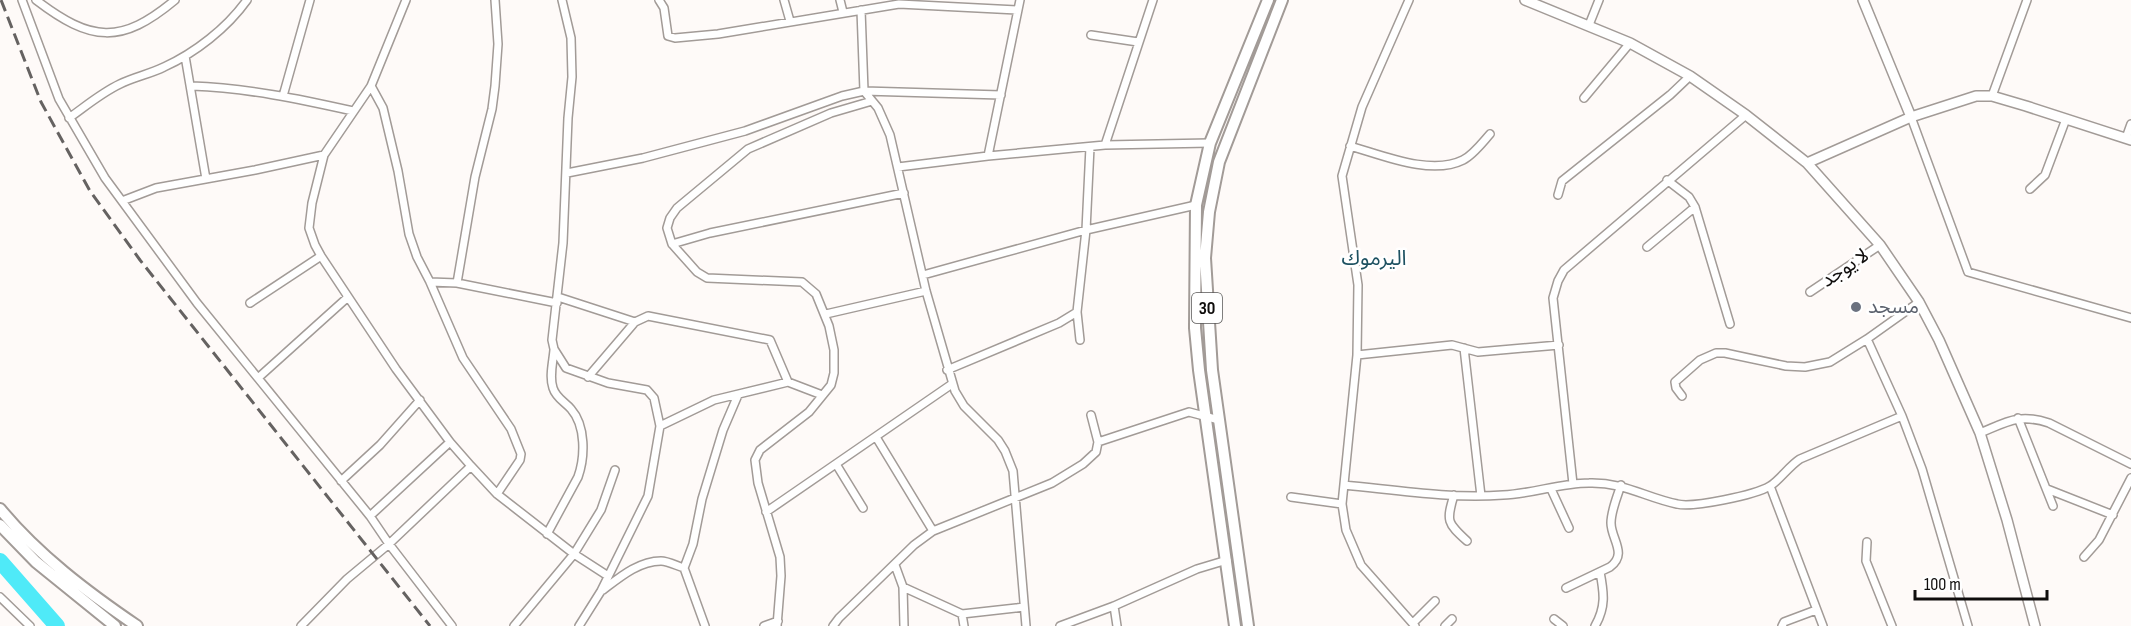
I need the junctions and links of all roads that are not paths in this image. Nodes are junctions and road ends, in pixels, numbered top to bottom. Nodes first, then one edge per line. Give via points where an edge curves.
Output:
1 (22, 0) edge
2 (36, 0) edge
3 (175, 0) edge
4 (247, 0) edge
5 (310, 0) edge
6 (406, 0) edge
7 (495, 0) edge
8 (562, 0) edge
9 (659, 0) edge
10 (784, 0) edge
11 (840, 0) edge
12 (1020, 0) edge
13 (1153, 0) edge
14 (1268, 0) edge
15 (1282, 0) edge
16 (1409, 0) edge
17 (1525, 0) edge
18 (1599, 0) edge
19 (1863, 0) edge
20 (2026, 0) edge
21 (898, 2) edge
22 (861, 10) junction
23 (1017, 10) junction
24 (843, 12) junction
25 (790, 21) junction
26 (1589, 26) junction
27 (1091, 35) dead end
28 (1138, 42) junction
29 (1630, 43) junction
30 (185, 56) junction
31 (1690, 76) junction
32 (192, 86) junction
33 (371, 86) junction
34 (864, 91) junction
35 (1001, 95) junction
36 (283, 96) junction
37 (1992, 96) junction
38 (1584, 98) dead end
39 (872, 101) junction
40 (352, 111) junction
41 (1746, 115) junction
42 (1911, 117) junction
43 (69, 118) junction
44 (2066, 119) junction
45 (2131, 124) edge
46 (1490, 134) dead end
47 (2128, 139) edge
48 (1210, 143) junction
49 (1105, 145) junction
50 (1350, 146) junction
51 (1090, 147) junction
52 (324, 154) junction
53 (988, 156) junction
54 (1807, 163) junction
55 (898, 167) junction
56 (567, 173) junction
57 (206, 179) junction
58 (1667, 180) junction
59 (2030, 189) dead end
60 (904, 193) junction
61 (1558, 195) dead end
62 (122, 201) junction
63 (1196, 205) junction
64 (1695, 207) junction
65 (1086, 231) junction
66 (672, 243) junction
67 (1880, 245) junction
68 (1647, 247) dead end
69 (321, 256) junction
70 (923, 275) junction
71 (430, 282) junction
72 (458, 283) junction
73 (926, 291) junction
74 (1810, 292) dead end
75 (348, 297) junction
76 (557, 300) junction
77 (1919, 302) junction
78 (250, 303) dead end
79 (1077, 312) junction
80 (826, 314) junction
81 (2131, 318) edge
82 (635, 322) junction
83 (1730, 324) dead end
84 (1867, 339) junction
85 (1080, 340) dead end
86 (1559, 345) junction
87 (1464, 348) junction
88 (554, 349) junction
89 (1357, 355) junction
90 (947, 370) junction
91 (588, 376) junction
92 (258, 378) junction
93 (788, 382) junction
94 (952, 384) junction
95 (738, 395) junction
96 (822, 395) junction
97 (1682, 396) dead end
98 (420, 400) junction
99 (1091, 415) dead end
100 (1902, 416) junction
101 (1205, 418) junction
102 (2018, 418) junction
103 (1219, 420) junction
104 (660, 426) junction
105 (1980, 433) junction
106 (876, 437) junction
107 (450, 442) junction
108 (1098, 442) junction
109 (836, 464) junction
110 (2131, 464) edge
111 (471, 466) junction
112 (615, 470) dead end
113 (2131, 478) edge
114 (341, 480) junction
115 (1573, 484) junction
116 (1344, 485) junction
117 (1621, 485) junction
118 (1770, 486) junction
119 (1551, 489) junction
120 (2047, 489) junction
121 (497, 494) junction
122 (1454, 495) junction
123 (1481, 496) junction
124 (1015, 497) junction
125 (1291, 497) dead end
126 (1342, 504) junction
127 (2054, 506) dead end
128 (0, 508) edge
129 (863, 508) dead end
130 (766, 512) junction
131 (2113, 515) junction
132 (370, 516) junction
133 (0, 525) edge
134 (1569, 528) dead end
135 (933, 531) junction
136 (547, 534) junction
137 (1467, 541) dead end
138 (1867, 542) dead end
139 (389, 544) junction
140 (574, 554) junction
141 (2084, 556) dead end
142 (1227, 561) junction
143 (895, 565) junction
144 (684, 568) junction
145 (1600, 572) junction
146 (608, 576) junction
147 (903, 586) junction
148 (1566, 588) dead end
149 (602, 591) junction
150 (0, 597) edge
151 (1436, 602) dead end
152 (1114, 606) junction
153 (1024, 607) junction
154 (1816, 610) junction
155 (962, 614) junction
156 (1452, 619) dead end
157 (1554, 619) dead end
158 (778, 623) edge
159 (1414, 625) edge
160 (30, 626) edge
161 (115, 626) edge
162 (137, 626) edge
163 (301, 626) edge
164 (452, 626) edge
165 (514, 626) edge
166 (579, 626) edge
167 (705, 626) edge
168 (764, 626) edge
169 (833, 626) edge
170 (904, 626) edge
171 (964, 626) edge
172 (1026, 626) edge
173 (1060, 626) edge
174 (1117, 626) edge
175 (1236, 626) edge
176 (1248, 626) edge
177 (1445, 626) edge
178 (1563, 626) edge
179 (1595, 626) edge
180 (1782, 626) edge
181 (1823, 626) edge
182 (1892, 626) edge
183 (1968, 626) edge
184 (2035, 626) edge

1 - 43 street
2 - 3 street via 77,26 105,33 136,27
4 - 30 street via 220,29
5 - 36 street
6 - 33 street
7 - 72 street via 498,44 492,109 475,177
8 - 56 street via 572,50
9 - 25 street via 668,36 675,38
10 - 25 street
11 - 24 street
12 - 23 street
13 - 28 street
14 - 48 main road, 30
15 - 103 main road, 30 via 1225,143 1210,202 1205,280
16 - 50 street via 1362,107
17 - 26 street
18 - 26 street
19 - 42 street
20 - 37 street
21 - 22 street
21 - 23 street
22 - 24 street
22 - 34 street
23 - 35 street
24 - 25 street
26 - 29 street
27 - 28 street
28 - 49 street
29 - 31 street
29 - 38 street
30 - 32 street
30 - 43 street via 121,84
31 - 41 street
31 - 61 street via 1562,181
32 - 36 street
32 - 57 street
33 - 40 street
33 - 71 street via 388,125 409,234
34 - 35 street
34 - 39 street
34 - 56 street via 745,131
35 - 53 street
36 - 40 street
37 - 42 street via 1962,99
37 - 44 street
39 - 55 street via 884,118
39 - 66 street via 831,113 739,155 677,208 667,228
40 - 52 street
41 - 54 street
41 - 58 street
42 - 54 street
42 - 81 street via 1968,272
43 - 62 street
44 - 47 street
44 - 59 street via 2045,175
45 - 47 street
46 - 50 street via 1463,160 1437,167
48 - 49 street
48 - 63 main road, 30
49 - 51 street
50 - 89 street via 1342,176 1358,285
51 - 53 street
51 - 65 street
52 - 57 street
52 - 69 street via 309,228
53 - 55 street
54 - 67 street
55 - 60 street
56 - 76 street
57 - 62 street via 156,188
58 - 64 street
58 - 86 street via 1564,270 1553,298
60 - 66 street
60 - 70 street
62 - 92 street
63 - 65 street
63 - 101 main road, 30 via 1195,328
64 - 68 street
64 - 83 street
65 - 70 street
65 - 79 street
66 - 80 street via 690,266 707,278 802,282 816,294
67 - 74 street, لا يوجد
67 - 77 street
69 - 75 street
69 - 78 street
70 - 73 street
71 - 72 street
71 - 121 street via 463,358 511,429 521,454
72 - 76 street via 504,294
73 - 80 street
73 - 90 street
75 - 92 street
75 - 98 street
76 - 82 street
76 - 88 street
77 - 84 street
77 - 105 street
79 - 85 street
79 - 90 street
80 - 96 street via 834,350 834,373 831,385
82 - 91 street
82 - 93 street via 648,316 770,340
84 - 97 street via 1830,362 1805,367 1716,353 1700,360 1677,379 1675,385
84 - 100 street
86 - 87 street via 1478,352
86 - 115 street
87 - 89 street via 1452,345
87 - 123 street
88 - 91 street via 566,368
88 - 136 street via 553,388 575,416 583,453 578,477
89 - 116 street
90 - 94 street
91 - 104 street via 647,390 654,398
92 - 114 street
93 - 95 street
93 - 96 street
94 - 106 street
94 - 124 street via 964,406 1005,452 1013,471
95 - 104 street via 714,400
95 - 144 street via 723,430
96 - 130 street via 809,412 760,450 755,460
98 - 107 street
98 - 114 street via 380,446
99 - 108 street
100 - 118 street via 1800,459
100 - 183 street via 1938,519
101 - 103 street
101 - 108 street via 1189,412
101 - 142 main road, 30
102 - 105 street
102 - 110 street via 2049,423
102 - 120 street
103 - 176 main road, 30
104 - 146 street via 648,495
105 - 184 street
106 - 109 street
106 - 135 street
107 - 111 street
107 - 132 street
108 - 124 street via 1096,452 1073,471
109 - 129 street
109 - 130 street
111 - 121 street
111 - 139 street
112 - 140 street via 602,510
113 - 131 street
114 - 132 street
115 - 117 street
115 - 119 street
116 - 122 street
116 - 126 street
117 - 118 street via 1679,505 1727,499
117 - 145 street via 1611,520 1618,558
118 - 154 street
119 - 123 street
119 - 134 street
120 - 127 street
120 - 131 street
121 - 136 street
122 - 123 street
122 - 137 street via 1449,519 1452,528
124 - 135 street
124 - 153 street
125 - 126 street
126 - 159 street via 1346,530 1361,566
128 - 162 main road via 44,555
130 - 158 street via 780,557
131 - 141 street via 2096,545
132 - 139 street
133 - 161 main road via 36,562
135 - 143 street
136 - 140 street
138 - 182 street via 1866,561
139 - 163 street via 347,579
139 - 164 street
140 - 146 street
140 - 165 street
142 - 152 street via 1197,569
142 - 175 main road, 30
143 - 147 street
143 - 169 street
144 - 149 street via 662,561 638,566
144 - 167 street
145 - 148 street
145 - 179 street via 1604,601
146 - 149 street
147 - 155 street
147 - 170 street
149 - 166 street
150 - 160 street
151 - 159 street
152 - 173 street
152 - 174 street
153 - 155 street
153 - 172 street
154 - 180 street
154 - 181 street
155 - 171 street
156 - 177 street
157 - 178 street
158 - 168 street

